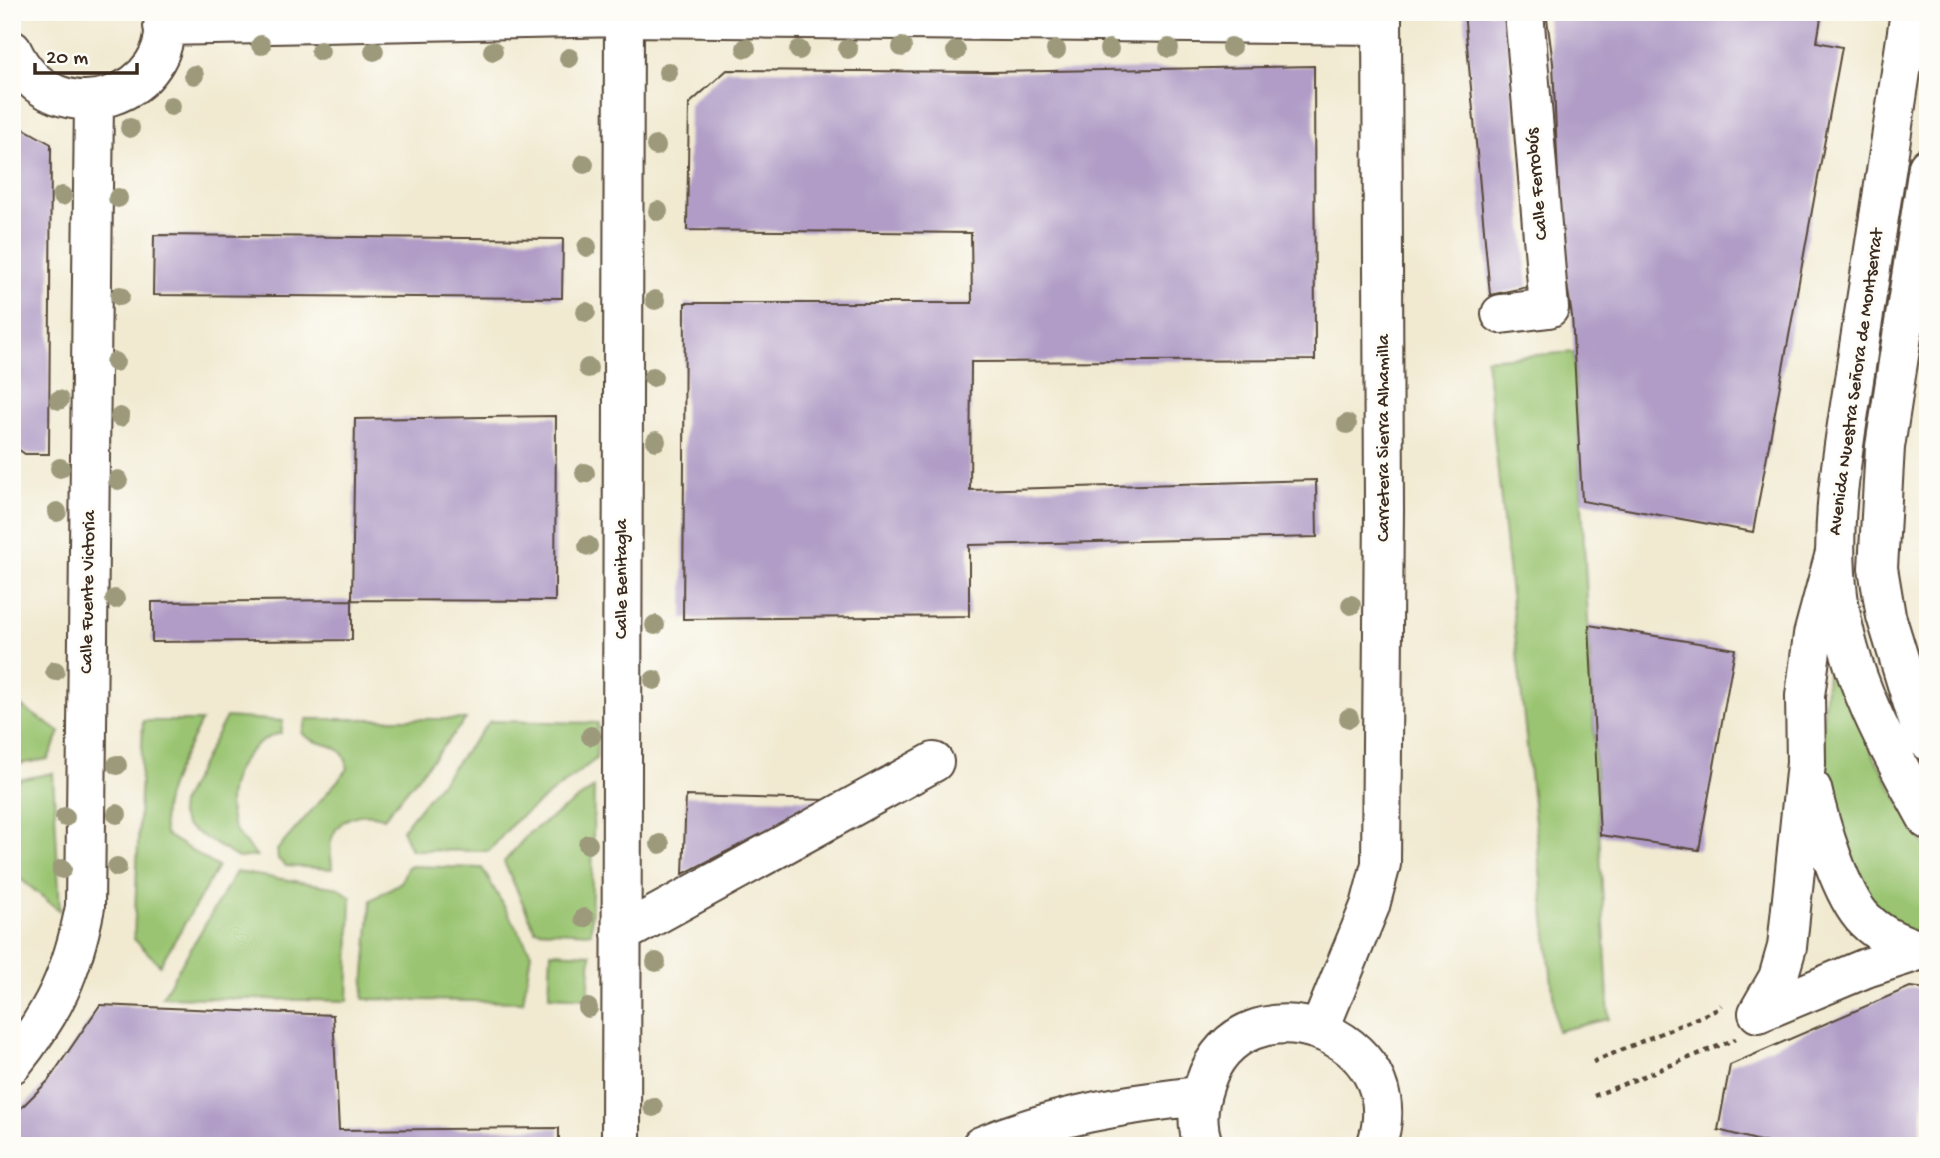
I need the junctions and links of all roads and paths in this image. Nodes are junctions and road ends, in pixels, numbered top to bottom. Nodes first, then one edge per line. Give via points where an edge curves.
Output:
1 (1524, 12) edge
2 (1910, 12) edge
3 (624, 14) edge
4 (163, 19) edge
5 (1382, 19) edge
6 (12, 50) edge
7 (94, 101) junction
8 (1928, 167) edge
9 (1501, 314) dead end
10 (1835, 553) junction
11 (1928, 741) edge
12 (934, 762) dead end
13 (1806, 763) junction
14 (1928, 820) edge
15 (621, 934) junction
16 (1922, 948) edge
17 (1744, 1004) junction
18 (1320, 1028) junction
19 (1593, 1062) dead end
20 (12, 1064) edge
21 (1200, 1096) junction
22 (621, 1146) edge
23 (981, 1146) edge
24 (1204, 1146) edge
25 (1376, 1146) edge

1 - 9 street, Calle Ferrobús via 1549,309
2 - 10 street, Avenida Nuestra Señora de Montserrat via 1844,451
3 - 4 street
3 - 5 street
3 - 15 street, Calle Benitagla
4 - 7 street via 155,61 143,77 122,93
5 - 18 street, Carretera Sierra Alhamilla via 1381,864 1370,906
6 - 7 street via 41,88 71,100
7 - 20 street, Calle Fuente Victoria via 85,907 76,955 48,1019
8 - 11 street, Avenida Nuestra Señora de Montserrat via 1885,447 1878,568 1886,616
10 - 13 street via 1811,647 1805,696
10 - 14 street, Avenida Nuestra Señora de Montserrat via 1838,597 1864,692
12 - 15 street
13 - 16 street via 1818,816 1857,910 1884,937
13 - 17 street via 1786,956 1778,978
15 - 22 street, Calle Benitagla
16 - 17 street
17 - 19 path via 1716,1010
18 - 21 street via 1298,1024 1255,1030 1219,1057
18 - 25 street via 1357,1052 1370,1070 1382,1113
21 - 23 street via 1082,1114 1027,1127
21 - 24 street via 1198,1118

